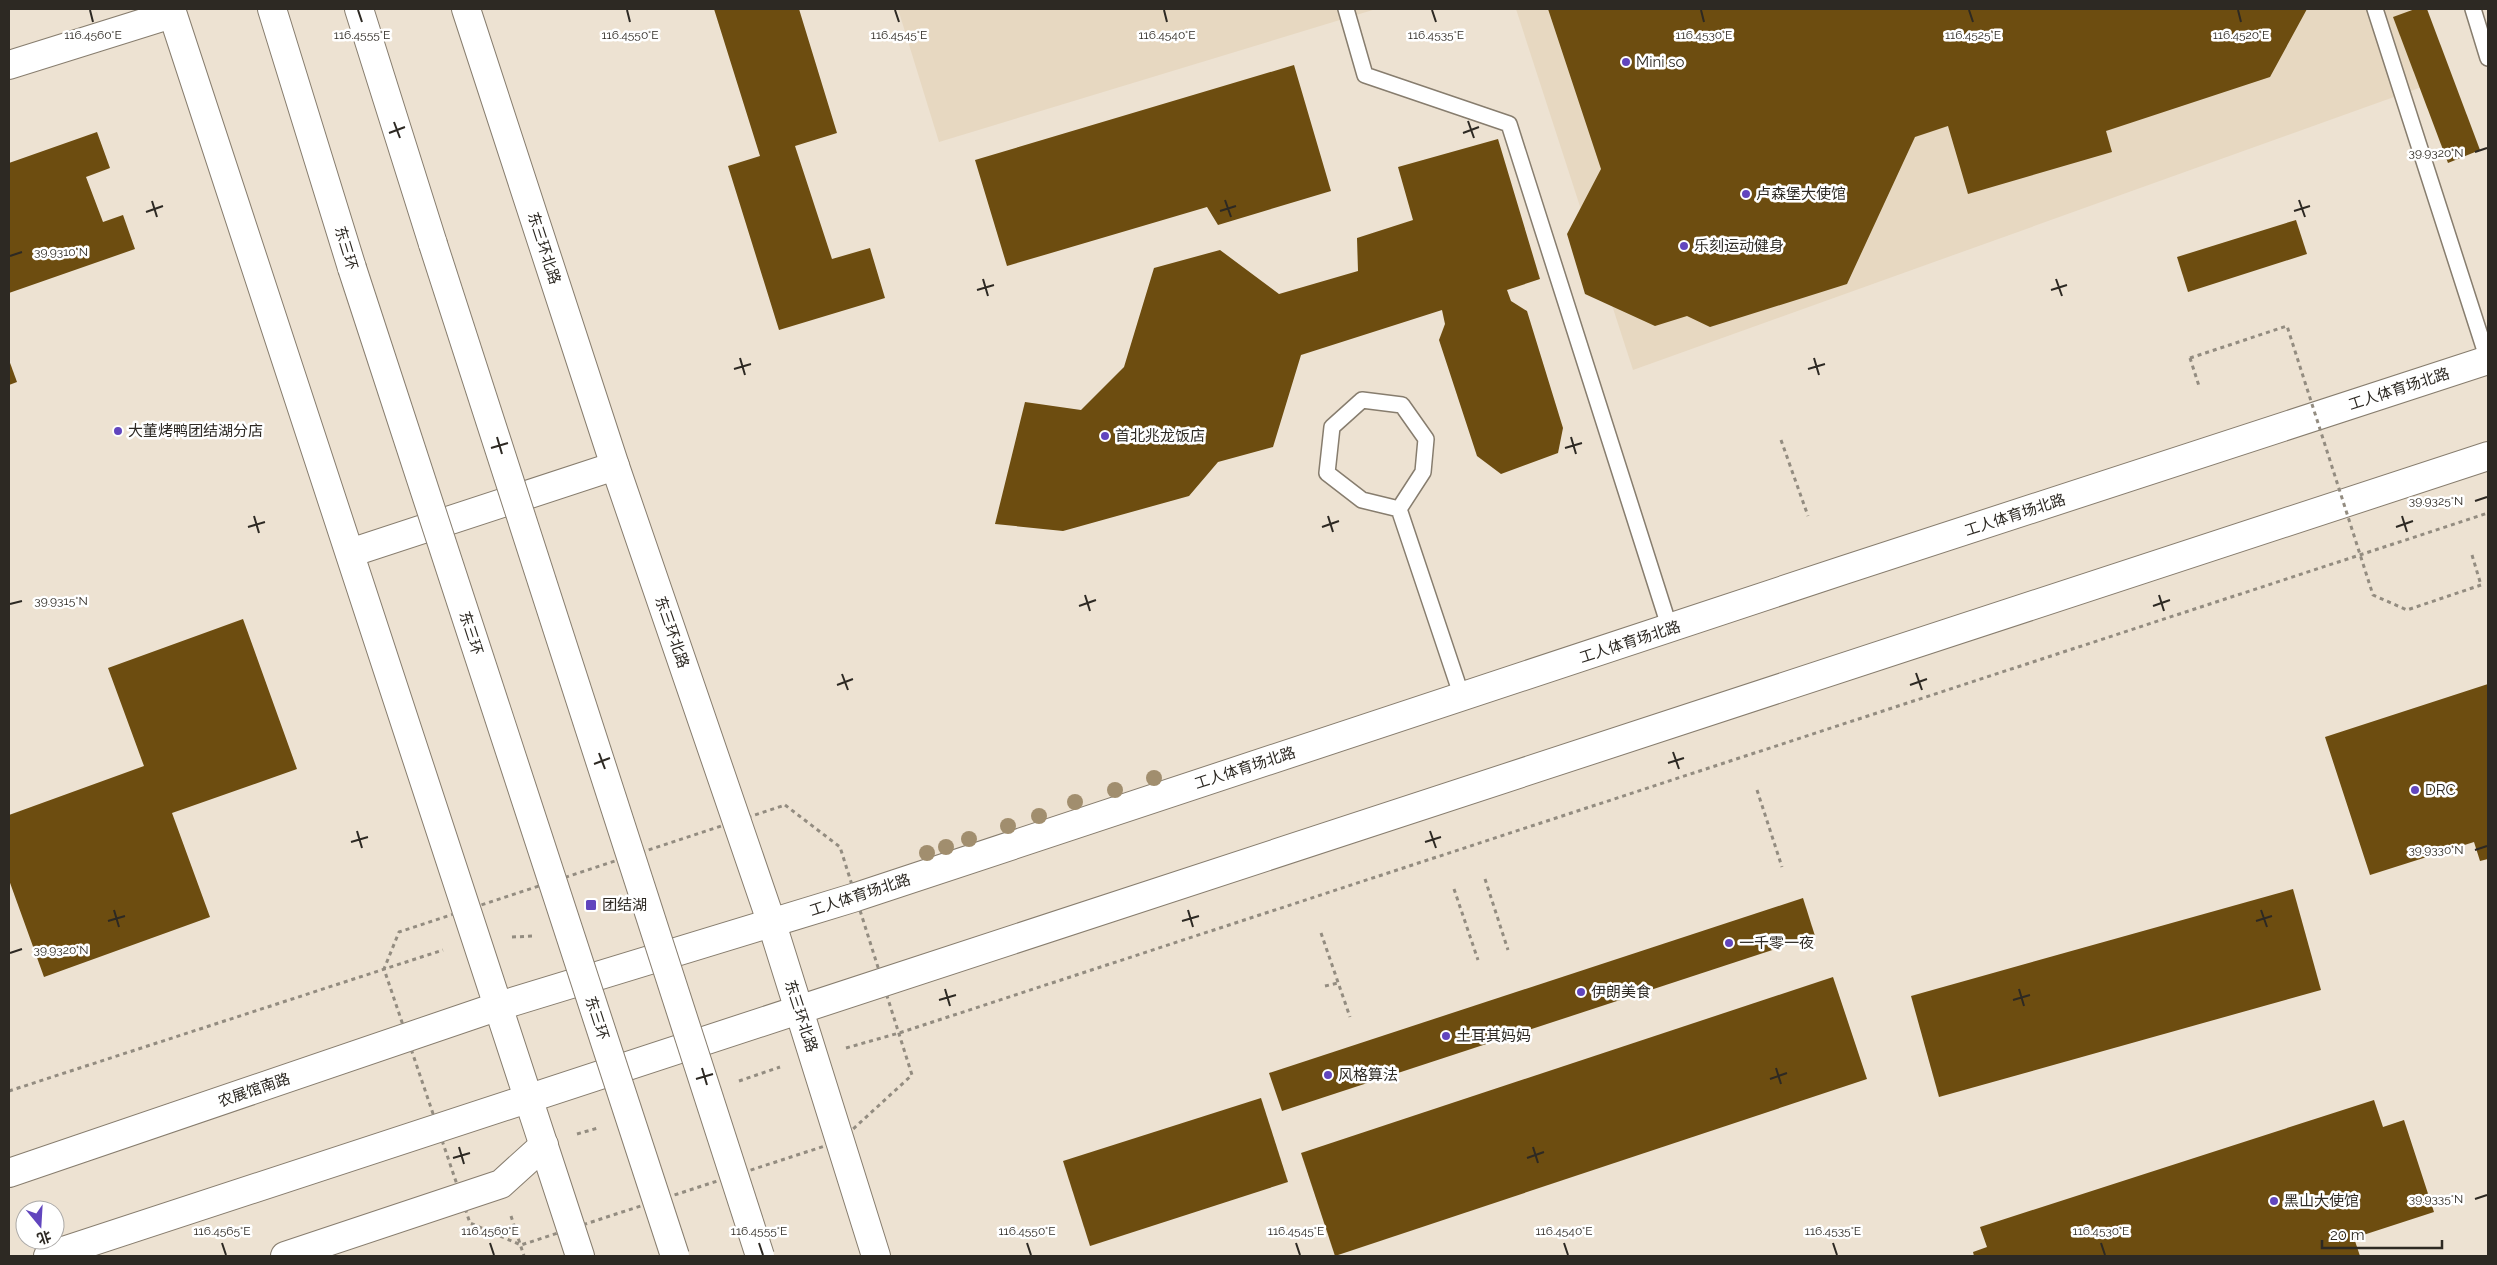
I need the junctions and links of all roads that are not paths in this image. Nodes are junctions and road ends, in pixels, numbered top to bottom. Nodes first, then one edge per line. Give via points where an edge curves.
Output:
1 (272, 9) edge
2 (359, 9) edge
3 (466, 9) edge
4 (1346, 9) edge
5 (2375, 9) edge
6 (2473, 9) edge
7 (172, 11) edge
8 (2488, 58) edge
9 (9, 65) edge
10 (2488, 360) edge
11 (2488, 456) edge
12 (615, 466) junction
13 (1399, 509) junction
14 (350, 553) junction
15 (1670, 629) junction
16 (1462, 697) junction
17 (772, 924) junction
18 (499, 1006) junction
19 (799, 1011) junction
20 (530, 1099) junction
21 (544, 1145) junction
22 (9, 1173) edge
23 (48, 1256) edge
24 (285, 1256) edge
25 (580, 1256) edge
26 (674, 1256) edge
27 (760, 1256) edge
28 (876, 1256) edge

1 - 26 main road, 东三环, bridge via 352,268
2 - 27 main road, bridge
3 - 12 main road, 东三环北路
4 - 15 lane via 1365,75 1509,124
5 - 10 lane
6 - 8 lane
7 - 9 main road
7 - 14 main road
10 - 15 main road, 工人体育场北路
11 - 19 main road
12 - 14 main road
12 - 17 main road, 东三环北路
13 - 13 lane via 1423,472 1426,439 1402,405 1362,400 1332,428 1327,473 1362,500
13 - 16 lane
14 - 18 main road
15 - 16 main road, 工人体育场北路
16 - 17 main road, 工人体育场北路
17 - 18 main road, 工人体育场北路
17 - 19 main road, 东三环北路
18 - 20 main road
18 - 22 main road, 农展馆南路
19 - 20 main road
19 - 28 main road, 东三环北路
20 - 21 main road
20 - 23 main road
21 - 24 main road via 501,1184
21 - 25 main road

